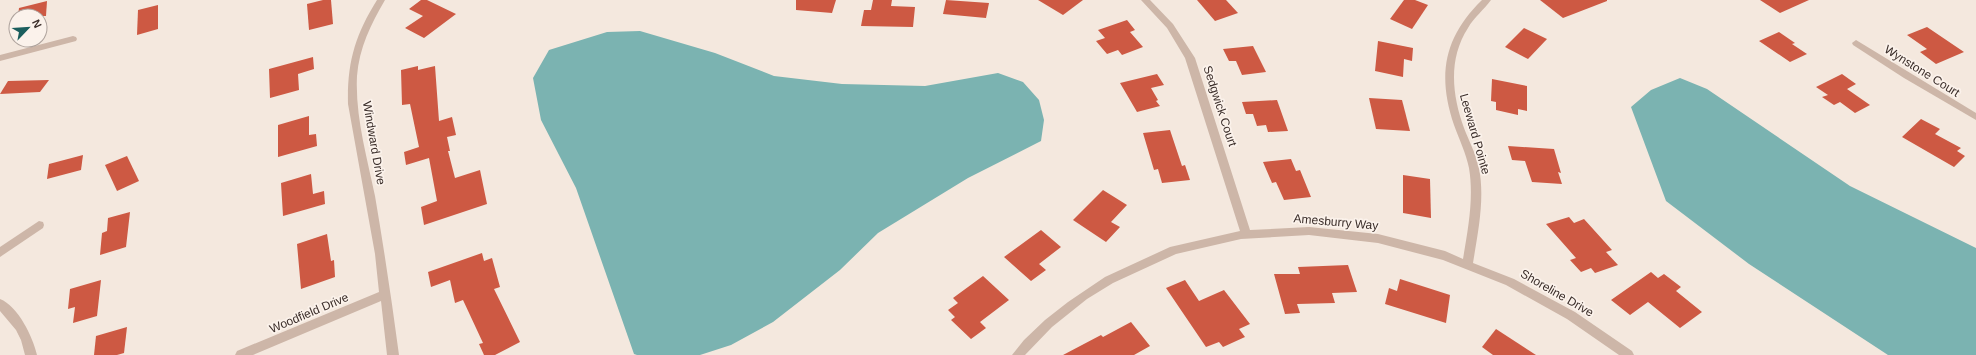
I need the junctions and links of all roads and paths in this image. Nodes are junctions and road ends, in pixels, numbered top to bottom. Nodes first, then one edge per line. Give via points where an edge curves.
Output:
1 (380, 0) edge
2 (1145, 0) edge
3 (1487, 0) edge
4 (73, 39) dead end
5 (1856, 43) dead end
6 (0, 58) edge
7 (1976, 117) edge
8 (39, 225) dead end
9 (1246, 234) junction
10 (0, 253) edge
11 (1468, 263) junction
12 (386, 294) junction
13 (0, 304) edge
14 (31, 355) edge
15 (241, 355) edge
16 (393, 355) edge
17 (1018, 355) edge
18 (1628, 355) edge

1 - 12 street, Windward Drive via 369,17 360,39 351,82
2 - 9 street, Sedgwick Court via 1180,38 1190,58
3 - 11 street, Leeward Pointe via 1464,24 1455,42 1448,76 1457,120 1474,168 1476,192
4 - 6 street
5 - 7 street, Wynstone Court
8 - 10 street
9 - 11 street, Amesburry Way via 1288,230 1350,234 1423,248
9 - 17 street, Amesburry Way via 1204,241 1158,255 1123,272 1056,315
11 - 18 street, Shoreline Drive via 1511,281 1553,304 1598,332
12 - 15 street, Woodfield Drive
12 - 16 street, Windward Drive
13 - 14 street via 24,333

